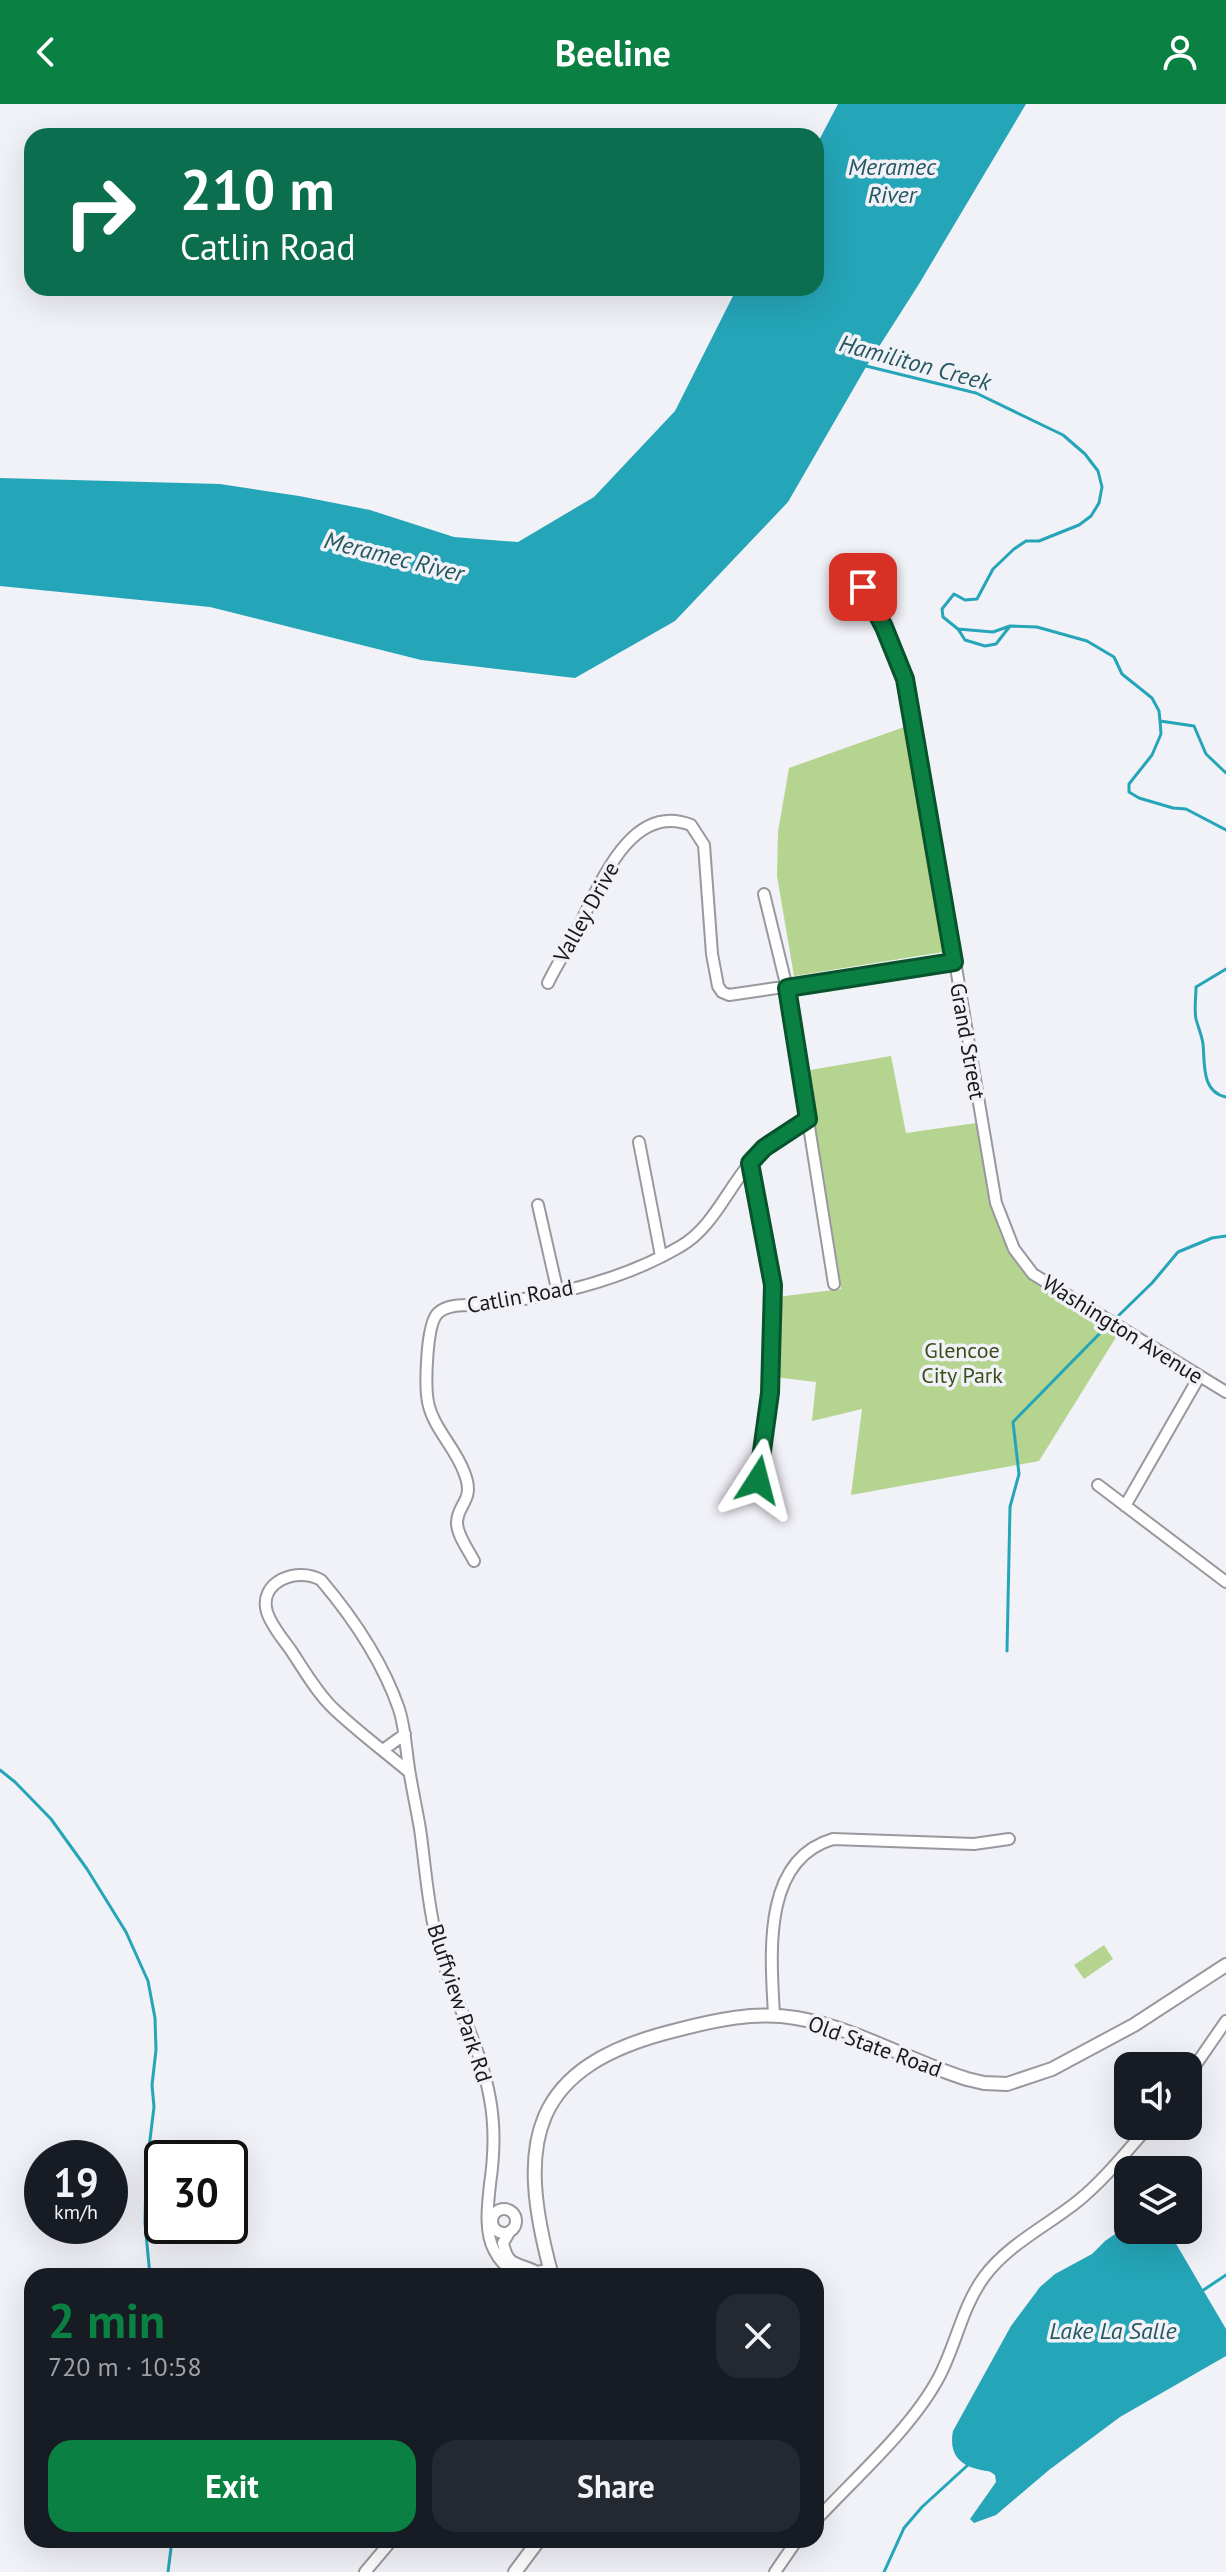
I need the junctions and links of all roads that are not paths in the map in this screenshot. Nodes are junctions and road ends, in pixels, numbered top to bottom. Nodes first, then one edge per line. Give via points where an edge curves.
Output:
1 (863, 587) dead end
2 (764, 894) dead end
3 (954, 962) junction
4 (548, 983) dead end
5 (787, 988) junction
6 (808, 1119) junction
7 (639, 1142) dead end
8 (750, 1163) junction
9 (538, 1205) dead end
10 (661, 1256) junction
11 (1022, 1262) joint
12 (834, 1284) dead end
13 (558, 1293) junction
14 (1199, 1377) junction
15 (1226, 1392) edge
16 (758, 1480) dead end
17 (1098, 1485) dead end
18 (1125, 1506) junction
19 (474, 1561) dead end
20 (1226, 1582) edge
21 (405, 1734) junction
22 (383, 1750) junction
23 (409, 1772) junction
24 (1009, 1839) dead end
25 (1226, 1965) edge
26 (774, 2015) junction
27 (1226, 2021) edge
28 (1202, 2056) edge
29 (1136, 2140) edge
30 (490, 2188) junction
31 (508, 2210) junction
32 (510, 2231) junction
33 (508, 2268) edge
34 (529, 2268) edge
35 (546, 2268) edge
36 (824, 2511) edge
37 (385, 2548) edge
38 (533, 2548) edge
39 (792, 2548) edge
40 (365, 2572) edge
41 (515, 2572) edge
42 (775, 2572) edge

1 - 3 street, Grand Street via 908,692
2 - 5 street
3 - 5 street
3 - 11 street, Grand Street via 996,1203
4 - 5 street, Valley Drive via 610,862 644,830 669,820 691,825 704,845 712,954 722,992
5 - 6 street
6 - 8 street, Catlin Road
6 - 12 street
7 - 10 street
8 - 10 street, Catlin Road via 707,1223 682,1246
8 - 16 street via 773,1285 770,1393
9 - 13 street
10 - 13 street, Catlin Road
11 - 14 street, Washington Avenue via 1033,1274
13 - 19 street, Catlin Road via 444,1309 432,1320 429,1403 466,1476 468,1495 457,1526
14 - 15 street, Washington Avenue
14 - 18 street
17 - 18 street
18 - 20 street
21 - 22 street
21 - 22 street, Bluffview Park Rd via 390,1686 367,1640 321,1580 294,1573 275,1584 267,1611 280,1634 331,1707
21 - 23 street, Bluffview Park Rd
22 - 23 street, Bluffview Park Rd
23 - 30 street, Bluffview Park Rd via 435,1933 491,2101
24 - 26 street via 974,1844 833,1839 806,1851 789,1872 778,1901
25 - 26 street, Old State Road via 1134,2025 1052,2069 1007,2084 967,2079 832,2026
26 - 35 street, Old State Road via 719,2020 639,2040 591,2062 557,2094 541,2126 535,2170
27 - 28 street
29 - 36 street via 1093,2188 984,2277 929,2394
30 - 31 street
30 - 33 street, Bluffview Park Rd via 492,2247
31 - 32 street via 516,2221
31 - 32 street via 498,2210 491,2220 499,2232
32 - 34 street via 503,2243 508,2258
37 - 40 street
38 - 41 street
39 - 42 street

